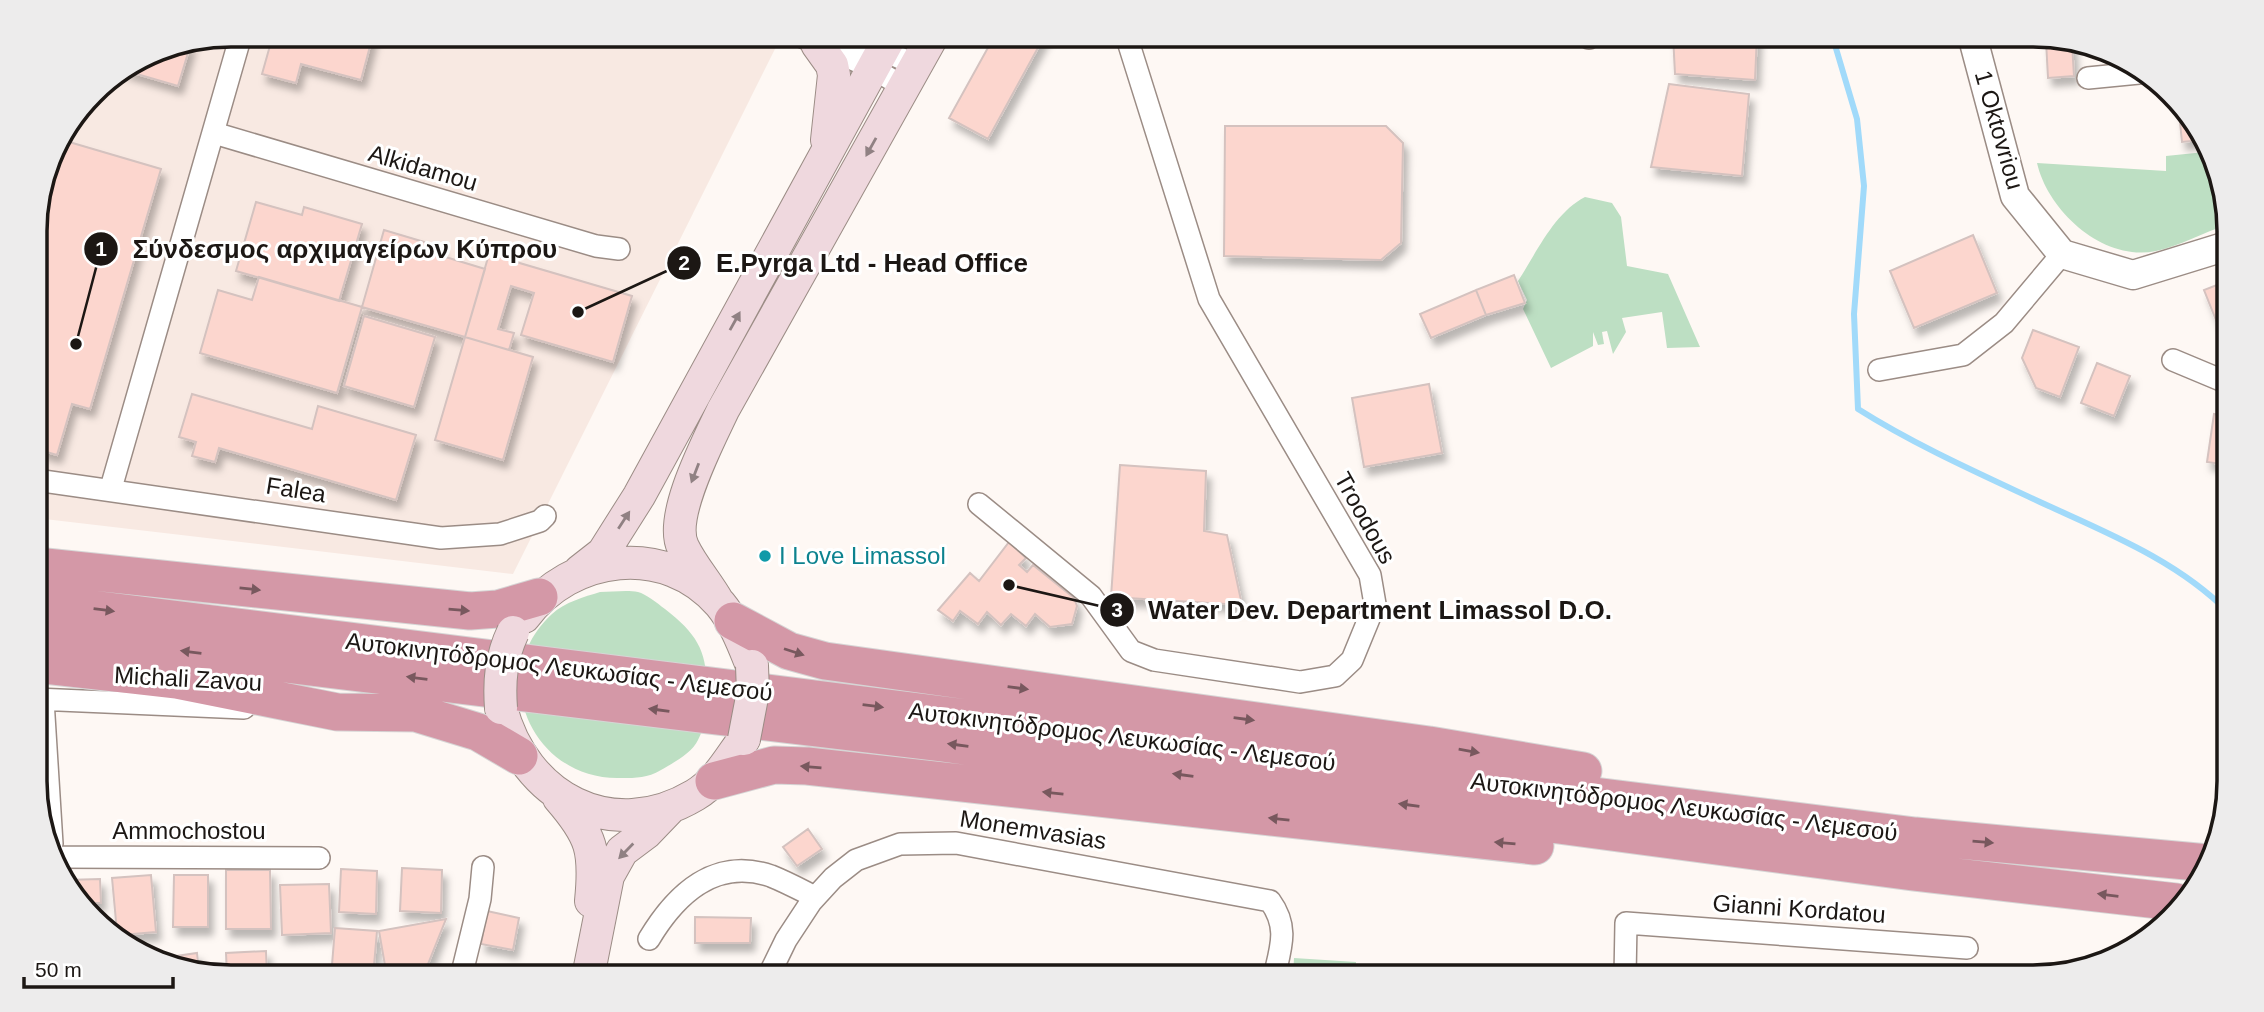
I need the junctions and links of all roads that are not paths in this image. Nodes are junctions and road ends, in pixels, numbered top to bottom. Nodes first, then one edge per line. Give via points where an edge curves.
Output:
1 (1130, 47) edge
2 (1975, 47) edge
3 (237, 48) edge
4 (815, 48) edge
5 (859, 48) edge
6 (926, 48) edge
7 (882, 51) edge
8 (2128, 74) edge
9 (910, 76) junction
10 (2088, 78) dead end
11 (214, 133) junction
12 (825, 158) junction
13 (619, 248) dead end
14 (2217, 249) edge
15 (2062, 254) junction
16 (2173, 360) dead end
17 (1879, 370) dead end
18 (2217, 378) edge
19 (48, 481) edge
20 (111, 488) junction
21 (979, 504) dead end
22 (545, 516) dead end
23 (47, 567) edge
24 (580, 571) junction
25 (538, 597) junction
26 (47, 603) edge
27 (726, 612) junction
28 (47, 635) edge
29 (47, 665) edge
30 (47, 699) edge
31 (337, 712) junction
32 (519, 756) junction
33 (714, 780) junction
34 (553, 792) junction
35 (674, 803) junction
36 (1915, 836) junction
37 (64, 857) edge
38 (319, 858) dead end
39 (2197, 862) edge
40 (483, 867) dead end
41 (1913, 872) junction
42 (815, 897) junction
43 (2171, 901) edge
44 (649, 939) dead end
45 (1967, 948) dead end
46 (1277, 964) edge
47 (1625, 964) edge
48 (464, 965) edge
49 (577, 965) edge
50 (591, 965) edge
51 (774, 965) edge

1 - 21 street, Troodous via 1209,299 1370,575 1375,604 1352,660 1335,676 1300,682 1154,660 1131,651 1091,596
2 - 15 street, 1 Oktovriou via 2015,196
3 - 11 street
4 - 12 main road via 832,65 834,75
5 - 7 street
6 - 9 main road
7 - 9 street
7 - 12 main road
8 - 10 street
9 -> 27 main road via 723,410 694,472 682,511 682,546
11 - 13 street, Alkidamou via 596,246
11 - 20 street
24 -> 12 main road via 603,553 639,496
14 - 15 street via 2133,275
15 - 17 street via 2004,323 1963,355
16 - 18 street
19 - 20 street, Falea
20 - 22 street, Falea via 441,538 500,534
23 -> 25 highway via 470,611 498,609
24 - 25 main road
24 - 27 main road via 604,564 654,566 699,586
25 - 32 main road, bridge via 513,632 499,685 508,734
26 -> 36 highway, Αυτοκινητόδρομος Λευκωσίας - Λεμεσού
27 - 33 main road, bridge via 752,666 753,692 744,739
27 -> 36 highway via 789,651 825,661 1429,745 1663,784
41 -> 28 highway, Αυτοκινητόδρομος Λευκωσίας - Λεμεσού via 942,743
29 - 31 highway via 177,680
30 - 31 street, Michali Zavou
31 - 32 highway via 415,713 478,732
32 - 34 main road
33 - 35 main road via 694,796
41 -> 33 highway via 1664,858 1430,836 807,766 774,765
34 - 35 main road via 598,812 623,815 648,813
34 - 49 main road via 583,825 591,848 592,900
35 -> 50 main road via 622,851 608,876
36 -> 39 highway, Αυτοκινητόδρομος Λευκωσίας - Λεμεσού
37 - 38 street, Ammochostou
40 - 48 street
43 -> 41 highway, Αυτοκινητόδρομος Λευκωσίας - Λεμεσού
42 - 44 street via 770,876 734,871 703,878 679,898
42 - 46 street, Monemvasias via 856,860 900,844 956,843 1270,901 1280,915 1283,936
42 - 51 street, Monemvasias
45 - 47 street, Gianni Kordatou via 1626,923

